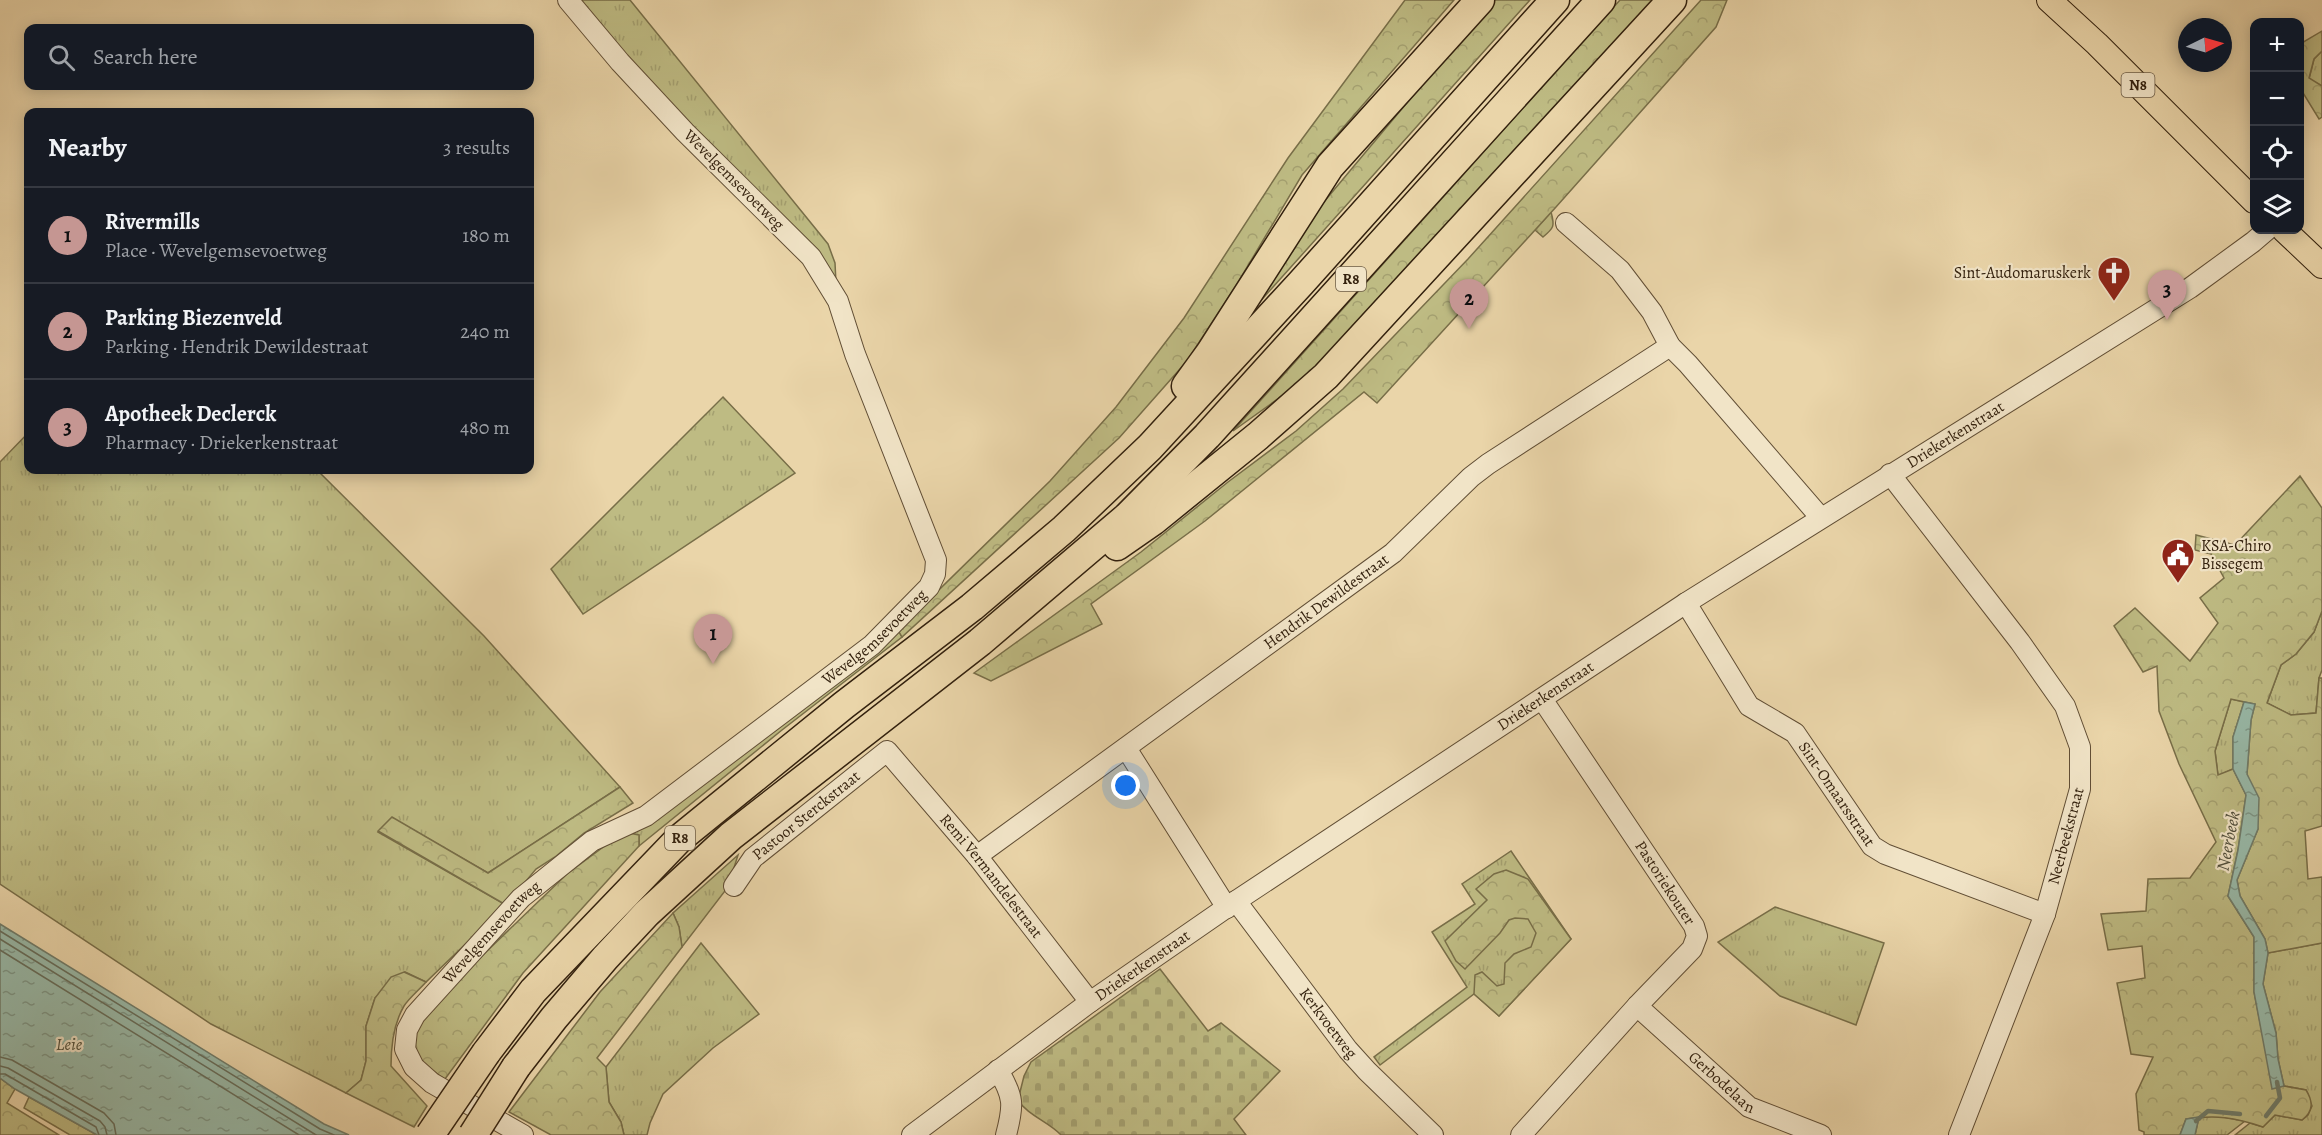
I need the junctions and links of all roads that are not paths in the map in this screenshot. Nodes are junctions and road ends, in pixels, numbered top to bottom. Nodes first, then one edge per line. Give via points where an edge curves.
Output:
1 (568, 0) edge
2 (1480, 0) edge
3 (1555, 0) edge
4 (1601, 0) edge
5 (1672, 0) edge
6 (2049, 0) edge
7 (2250, 197) edge
8 (1566, 223) dead end
9 (2262, 234) edge
10 (2288, 234) edge
11 (2322, 266) edge
12 (1670, 346) junction
13 (1150, 447) junction
14 (1890, 474) junction
15 (1821, 518) junction
16 (1092, 548) junction
17 (1686, 603) junction
18 (1542, 699) junction
19 (1126, 748) junction
20 (887, 752) joint
21 (977, 856) junction
22 (734, 886) dead end
23 (1231, 905) junction
24 (2045, 914) junction
25 (1090, 1002) junction
26 (1637, 1006) junction
27 (998, 1070) junction
28 (430, 1135) edge
29 (473, 1135) edge
30 (523, 1135) edge
31 (912, 1135) edge
32 (1006, 1135) edge
33 (1433, 1135) edge
34 (1521, 1135) edge
35 (1821, 1135) edge
36 (1959, 1135) edge

1 - 30 street, Wevelgemsevoetweg via 685,132 810,257 838,301 936,560 929,587 872,645 646,816 592,841 521,898 415,1015 407,1030 405,1049 414,1067 432,1083
2 - 13 highway via 1330,166
3 - 13 highway, R8
4 - 16 highway, R8 via 1207,436
5 - 16 highway via 1326,376 1153,521 1116,547
6 - 7 main road, N8
8 - 12 street via 1620,270 1652,312
9 - 14 street, Driekerkenstraat via 2198,283
10 - 11 main road
12 - 15 street
12 - 19 street, Hendrik Dewildestraat via 1488,464 1393,553
13 - 28 highway, R8, bridge via 1064,529 972,607 679,839 533,991
14 - 15 street, Driekerkenstraat
14 - 24 street, Neerbeekstraat via 2066,706 2080,747 2080,789
15 - 17 street, Driekerkenstraat
16 - 29 highway, R8, bridge via 980,642 731,836 647,913 516,1067
17 - 18 street, Driekerkenstraat
17 - 24 street, Sint-Omaarsstraat via 1749,706 1795,733 1872,846
18 - 23 street, Driekerkenstraat
18 - 26 street, Pastoriekouter via 1694,926 1697,936 1692,949
19 - 21 street, Hendrik Dewildestraat
19 - 23 street, Kerkvoetweg
20 - 21 street, Remi Vermandelestraat
20 - 22 street, Pastoor Sterckstraat via 753,858
21 - 25 street, Remi Vermandelestraat
23 - 25 street, Driekerkenstraat
23 - 33 street, Kerkvoetweg via 1366,1071
24 - 36 street, Neerbeekstraat
25 - 27 street, Driekerkenstraat
26 - 34 street, Pastoriekouter
26 - 35 street, Gerbodelaan via 1749,1107
27 - 31 street, Driekerkenstraat
27 - 32 street via 1010,1090 1012,1111

